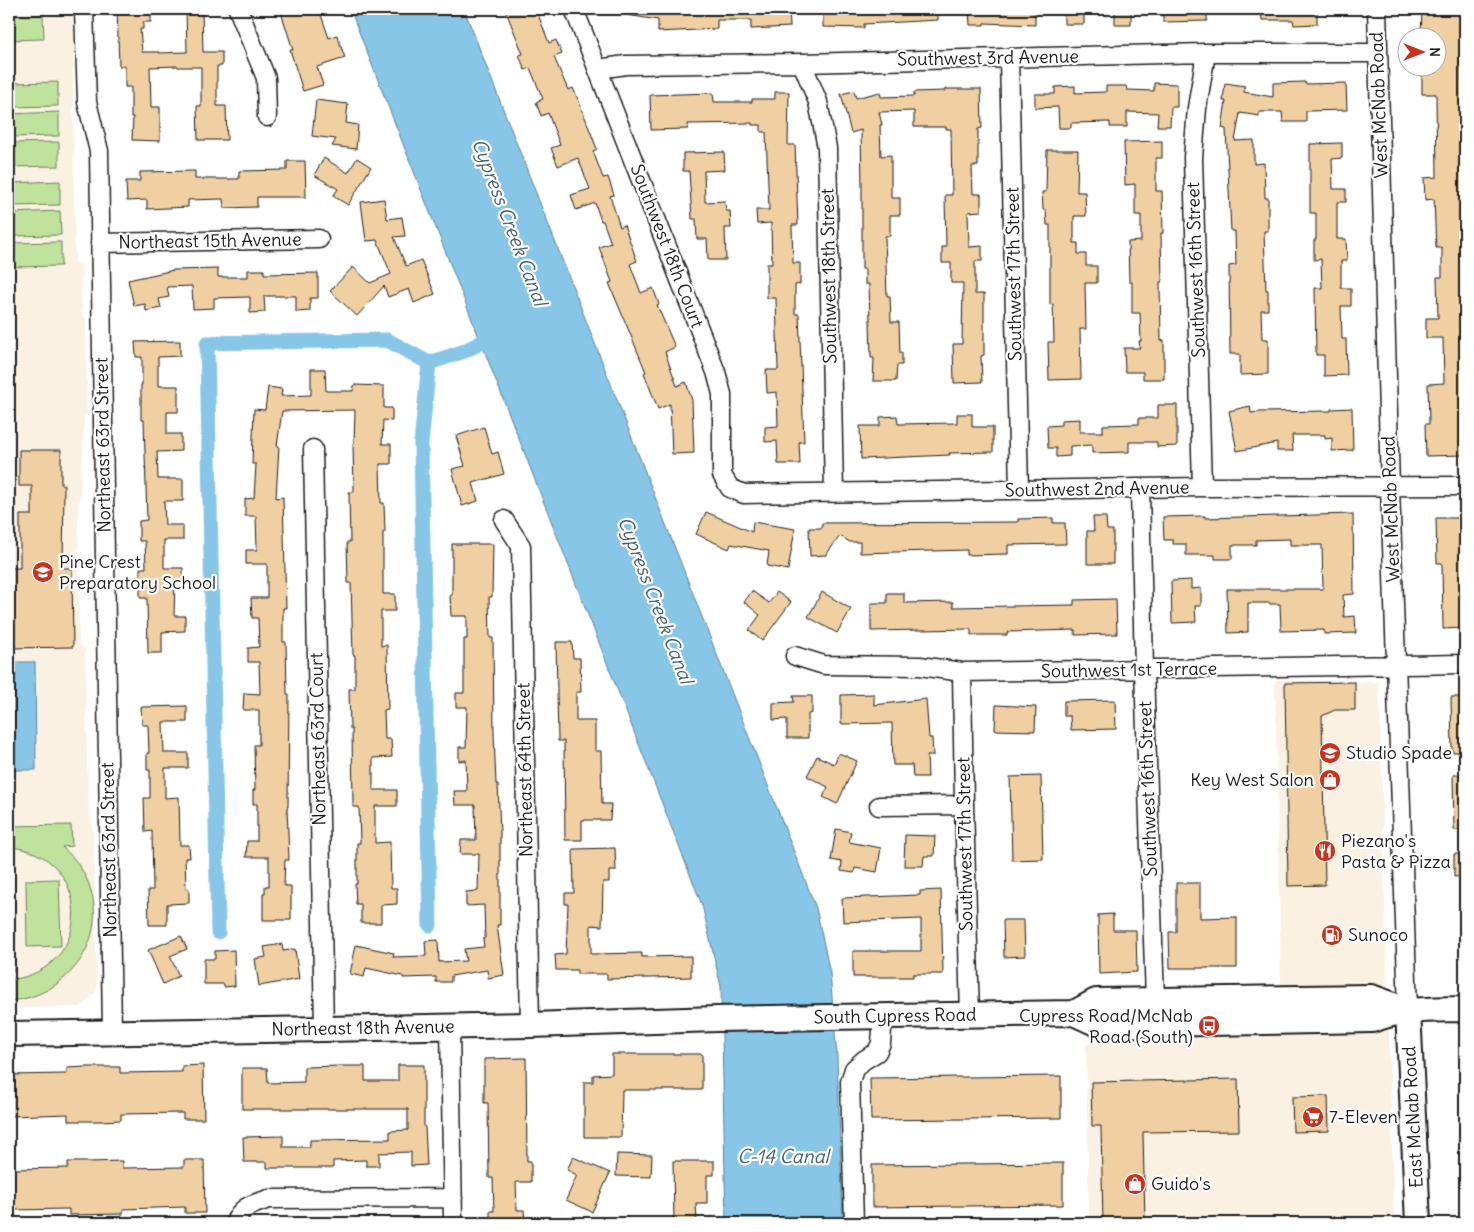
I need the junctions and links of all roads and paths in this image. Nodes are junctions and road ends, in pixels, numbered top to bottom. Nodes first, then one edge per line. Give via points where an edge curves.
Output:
1 (84, 9) edge
2 (238, 9) edge
3 (574, 9) edge
4 (1377, 9) edge
5 (1206, 53) junction
6 (1378, 54) junction
7 (1009, 58) junction
8 (802, 63) junction
9 (598, 69) junction
10 (267, 117) dead end
11 (320, 239) dead end
12 (100, 243) junction
13 (312, 449) dead end
14 (1390, 486) junction
15 (1465, 486) edge
16 (1202, 487) junction
17 (730, 488) joint
18 (1140, 488) junction
19 (1019, 490) junction
20 (834, 493) junction
21 (504, 520) dead end
22 (795, 656) dead end
23 (1465, 664) edge
24 (1396, 665) junction
25 (1144, 670) junction
26 (962, 672) junction
27 (964, 805) junction
28 (879, 806) dead end
29 (1155, 1000) junction
30 (1465, 1009) edge
31 (1408, 1010) junction
32 (1074, 1013) junction
33 (970, 1015) junction
34 (883, 1016) junction
35 (717, 1019) joint
36 (530, 1025) junction
37 (450, 1027) junction
38 (324, 1029) junction
39 (112, 1032) junction
40 (9, 1034) edge
41 (453, 1198) junction
42 (235, 1223) edge
43 (453, 1223) edge
44 (854, 1223) edge
45 (1418, 1223) edge

1 - 12 street, Northeast 63rd Street via 88,102 99,151
2 - 10 street via 266,78
3 - 9 street, Southwest 18th Court
4 - 6 street, West McNab Road
5 - 6 street, Southwest 3rd Avenue
5 - 7 street, Southwest 3rd Avenue
5 - 16 street, Southwest 16th Street via 1193,158
6 - 14 street, West McNab Road
7 - 8 street, Southwest 3rd Avenue
7 - 19 street, Southwest 17th Street
8 - 9 street, Southwest 3rd Avenue via 626,65
8 - 20 street, Southwest 18th Street via 818,102 827,148
9 - 17 street, Southwest 18th Court via 716,372 722,394 722,474
11 - 12 street, Northeast 15th Avenue
12 - 39 street, Northeast 63rd Street
13 - 38 street, Northeast 63rd Court
14 - 15 street, Southwest 2nd Avenue
14 - 16 street, Southwest 2nd Avenue
14 - 24 street, West McNab Road
16 - 18 street, Southwest 2nd Avenue
17 - 20 street, Southwest 2nd Avenue via 744,494
18 - 19 street, Southwest 2nd Avenue
18 - 25 street, Southwest 16th Street
19 - 20 street, Southwest 2nd Avenue
21 - 36 street, Northeast 64th Street via 522,546
22 - 26 street, Southwest 1st Terrace via 824,665 920,666
23 - 24 street, Southwest 1st Terrace
24 - 25 street, Southwest 1st Terrace
24 - 31 street, West McNab Road
25 - 26 street, Southwest 1st Terrace
25 - 29 street, Southwest 16th Street
26 - 27 street, Southwest 17th Street
27 - 28 street
27 - 33 street, Southwest 17th Street
29 - 31 street, South Cypress Road via 1371,997
29 - 32 street, South Cypress Road via 1096,1001
30 - 31 street, South Cypress Road
31 - 32 street, South Cypress Road via 1372,1020 1100,1025
31 - 45 street, East McNab Road
32 - 33 street, South Cypress Road
33 - 34 street, South Cypress Road
34 - 35 street, South Cypress Road
34 - 44 street via 877,1052 854,1069 850,1082
35 - 36 street, Northeast 18th Avenue
36 - 37 street, Northeast 18th Avenue
37 - 38 street, Northeast 18th Avenue
37 - 41 street
38 - 39 street, Northeast 18th Avenue
39 - 40 street, Northeast 18th Avenue
41 - 42 street via 269,1199 246,1206
41 - 43 street

